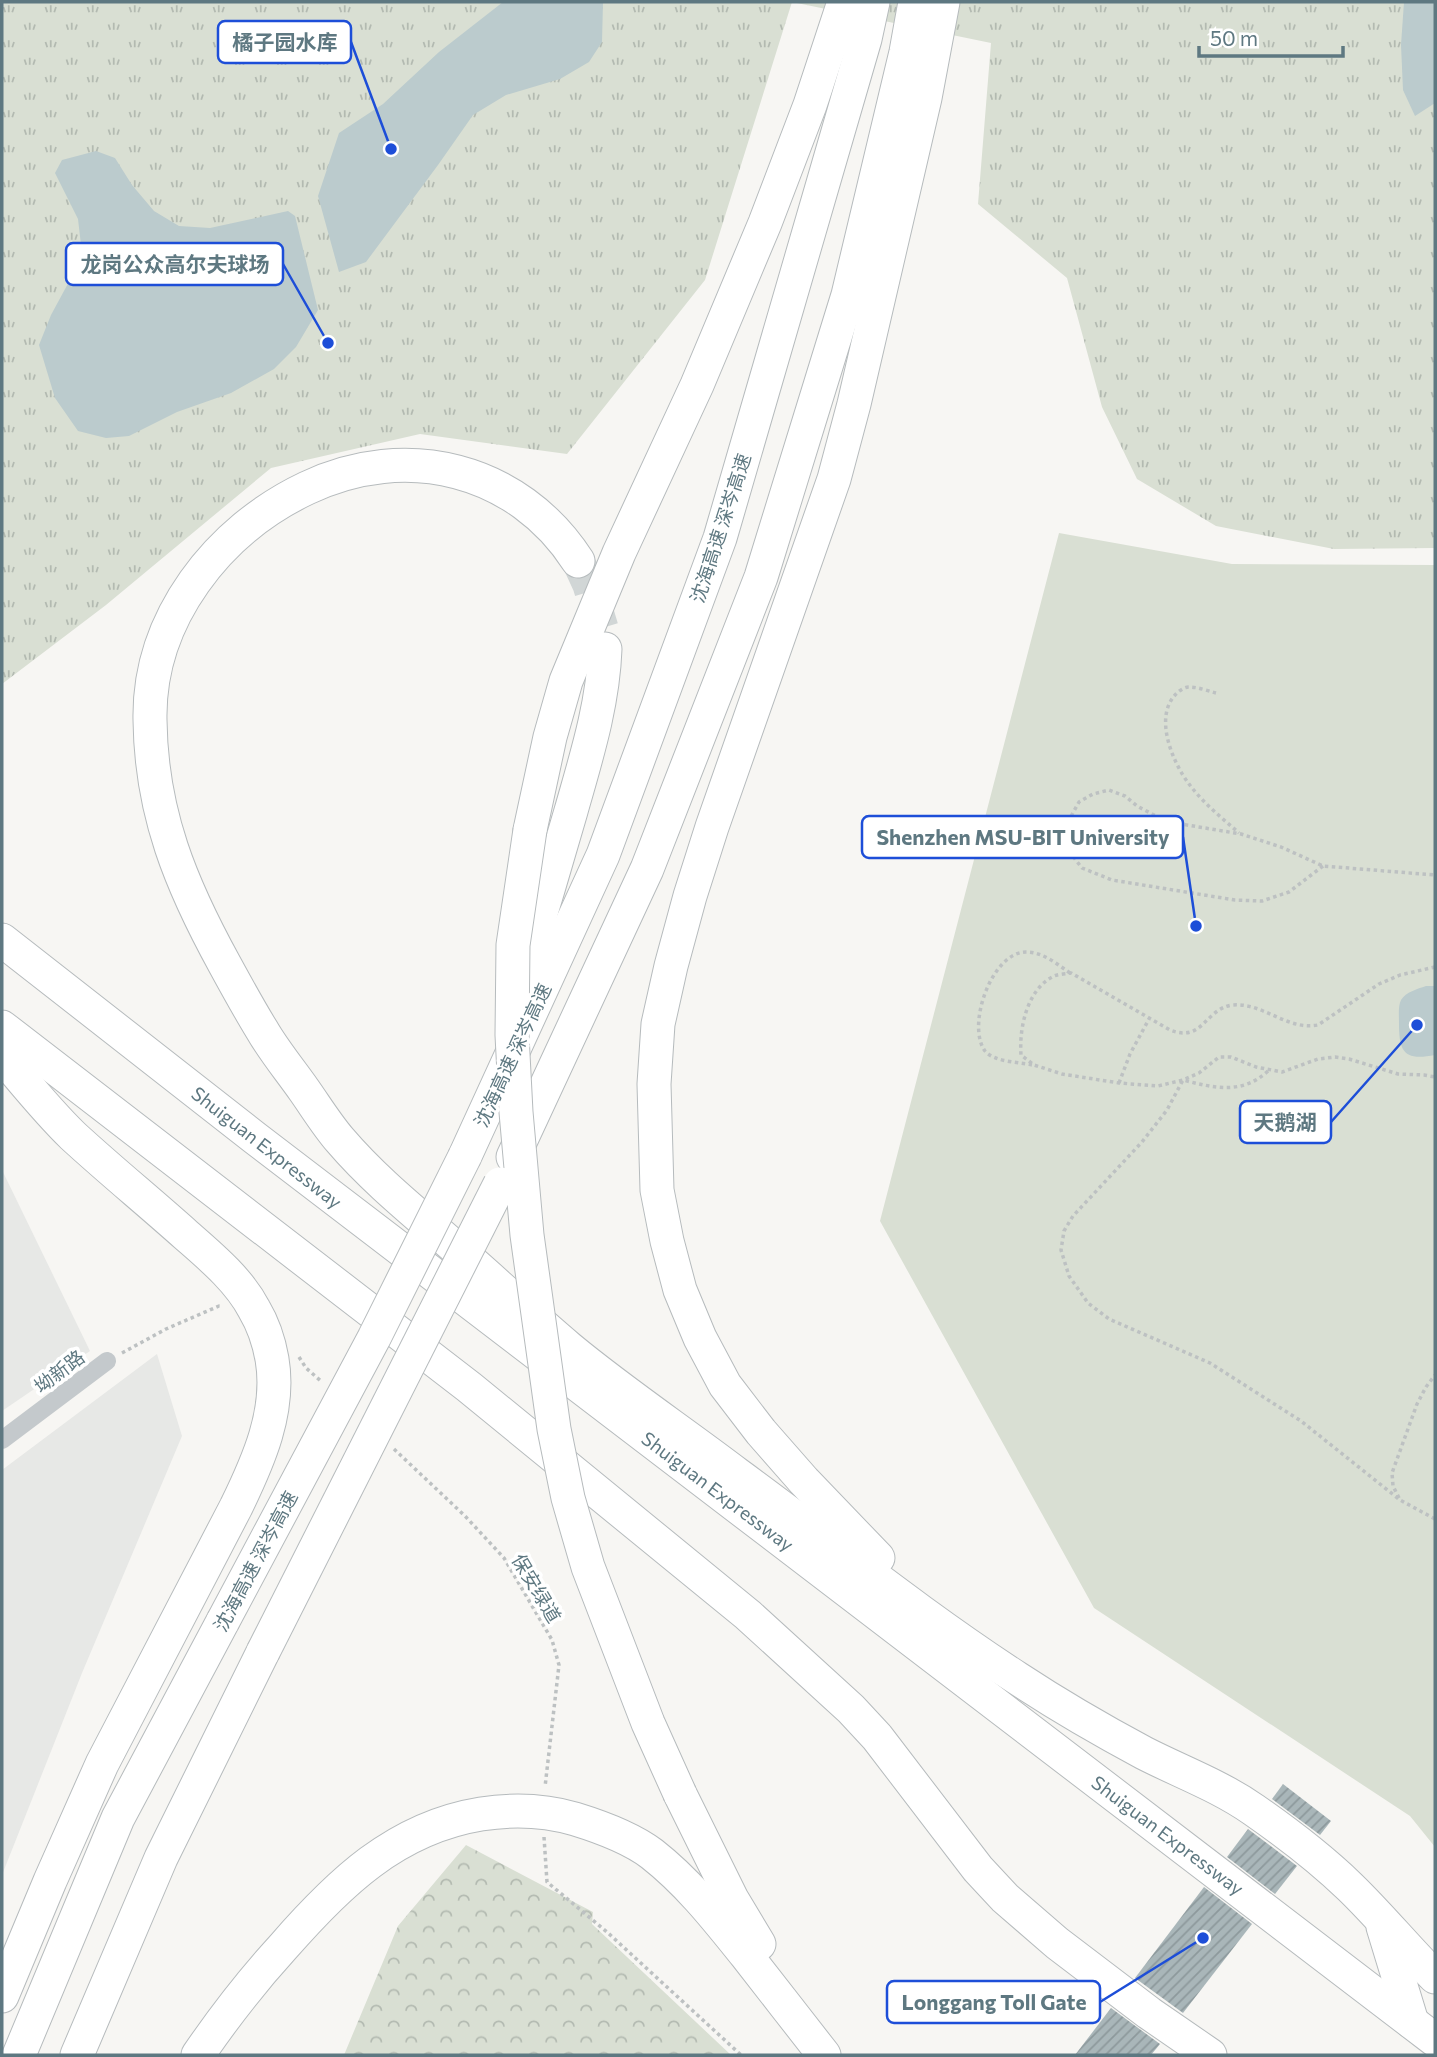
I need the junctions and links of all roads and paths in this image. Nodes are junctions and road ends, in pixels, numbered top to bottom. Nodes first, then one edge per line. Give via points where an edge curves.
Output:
1 (873, 2) edge
2 (915, 2) edge
3 (943, 2) edge
4 (840, 13) edge
5 (919, 55) junction
6 (578, 561) tunnel mouth
7 (605, 649) tunnel mouth
8 (1216, 693) dead end
9 (1241, 834) junction
10 (1323, 866) junction
11 (1435, 875) edge
12 (2, 940) edge
13 (1435, 967) edge
14 (1071, 974) junction
15 (1148, 1022) junction
16 (2, 1027) edge
17 (2, 1056) edge
18 (1034, 1065) junction
19 (1268, 1070) junction
20 (1435, 1077) edge
21 (1183, 1080) junction
22 (1119, 1083) junction
23 (469, 1147) junction
24 (229, 1307) dead end
25 (294, 1351) dead end
26 (107, 1361) joint
27 (1435, 1376) edge
28 (325, 1386) dead end
29 (2, 1440) edge
30 (393, 1448) dead end
31 (1400, 1500) junction
32 (1435, 1519) edge
33 (945, 1628) junction
34 (544, 1798) dead end
35 (544, 1832) dead end
36 (1380, 1919) junction
37 (1435, 1977) edge
38 (2, 1996) edge
39 (1426, 2032) edge
40 (1207, 2054) edge
41 (19, 2055) edge
42 (77, 2055) edge
43 (198, 2055) edge
44 (741, 2055) edge
45 (825, 2055) edge

1 - 23 highway, 沈海高速 深岑高速 via 720,538 603,855
2 - 5 highway
3 - 5 highway
4 - 45 highway, bridge via 765,223 566,681 530,830 513,945 512,1035 527,1235 554,1429 588,1567 680,1794 732,1899
5 - 33 highway via 857,391 834,479 690,896 658,1024 653,1084 657,1190 667,1241 680,1290 725,1385 804,1481
5 - 42 highway, bridge via 761,577 647,869 500,1184 161,1858
6 - 33 highway via 547,522 522,501 471,475 441,468 379,465 348,472 288,497 237,533 202,572 164,636 149,699 162,823 199,918 263,1032 336,1136 367,1171 573,1351
7 - 23 highway via 596,722 579,785
8 - 9 path via 1188,687 1179,691 1168,710 1167,740 1189,785
9 - 10 path
9 - 10 path via 1175,823 1110,790 1079,802 1065,827 1064,845 1082,868 1112,880 1235,900 1276,898
10 - 11 path
12 - 39 highway, Shuiguan Expressway
13 - 15 path via 1379,984 1326,1021 1307,1027 1240,1005 1216,1012 1187,1033
14 - 15 path
14 - 18 path via 1055,975 1041,985 1024,1017 1021,1055
14 - 18 path via 1039,954 1024,952 1012,956 990,981 979,1014 984,1049 992,1056
15 - 22 path
16 - 40 highway via 469,1387 748,1615 860,1718 1005,1898 1067,1951
17 - 38 highway via 71,1134 234,1282 264,1331 274,1389 263,1446 250,1478 102,1764
18 - 22 path
19 - 20 path via 1282,1072 1335,1057 1398,1074
19 - 21 path via 1253,1083 1233,1088
19 - 21 path via 1219,1057
21 - 22 path via 1158,1086
21 - 31 path via 1142,1142 1064,1231 1061,1250 1069,1276 1088,1303 1108,1319 1210,1363 1301,1420
23 - 41 highway, 沈海高速 深岑高速, bridge via 374,1338 118,1818
24 - 26 path via 219,1306 166,1329
25 - 28 path
26 - 29 street, 坳新路
27 - 31 path via 1417,1404 1392,1473 1392,1486
30 - 34 path, 保安绿道 via 504,1558 552,1640 559,1665
31 - 32 path
33 - 36 highway via 1082,1719 1252,1808 1319,1859
35 - 44 path via 547,1882
36 - 37 highway
36 - 39 highway
43 - 45 highway via 248,1987 343,1883 409,1836 438,1824 501,1811 559,1815 649,1852 706,1905

